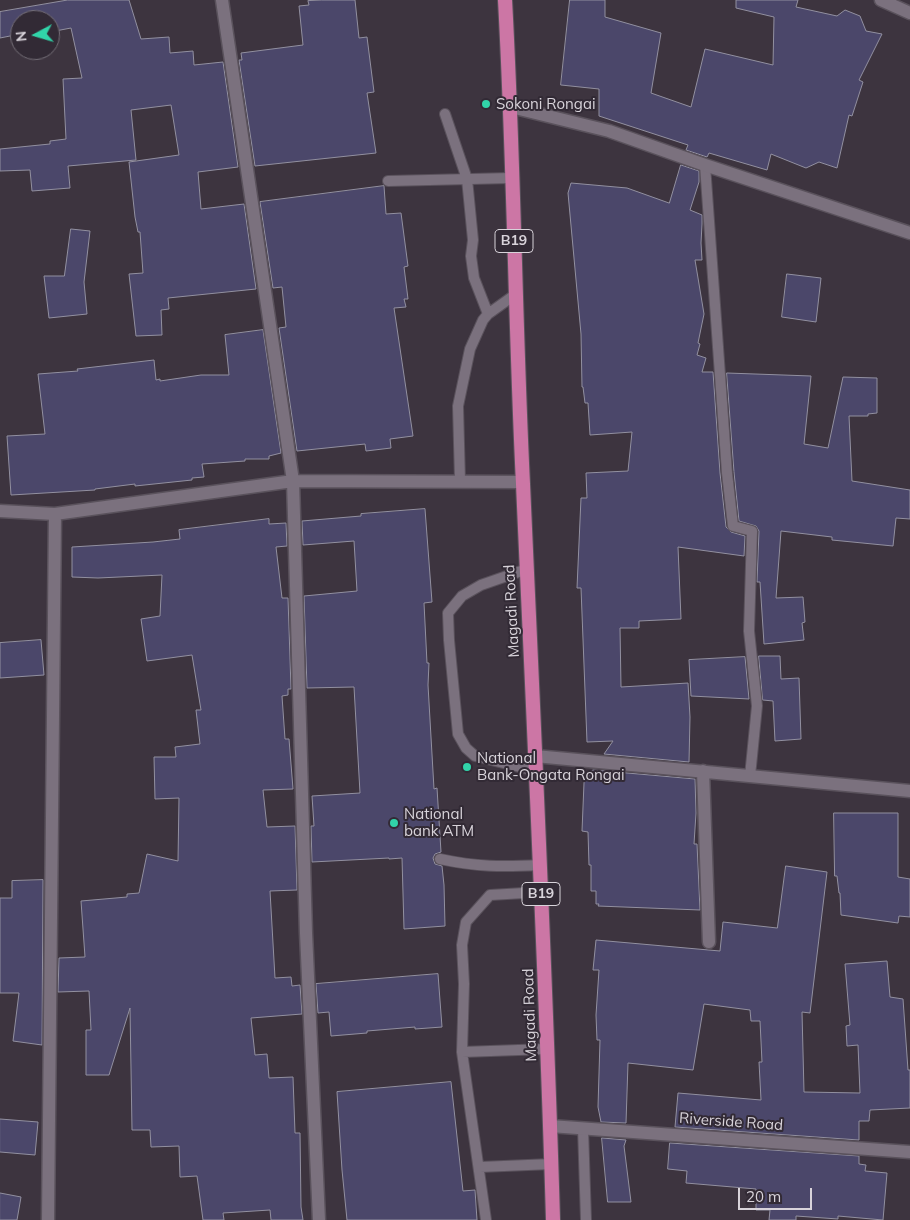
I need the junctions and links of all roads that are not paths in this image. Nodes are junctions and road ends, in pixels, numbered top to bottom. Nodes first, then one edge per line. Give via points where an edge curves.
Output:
1 (222, 0) edge
2 (505, 0) edge
3 (881, 0) edge
4 (910, 13) edge
5 (511, 107) junction
6 (445, 114) dead end
7 (704, 165) junction
8 (512, 178) junction
9 (467, 179) junction
10 (388, 181) dead end
11 (910, 233) edge
12 (516, 294) junction
13 (488, 314) junction
14 (294, 481) junction
15 (460, 481) junction
16 (522, 482) junction
17 (0, 511) edge
18 (56, 514) junction
19 (527, 569) junction
20 (535, 756) junction
21 (536, 771) junction
22 (703, 771) junction
23 (750, 776) junction
24 (910, 791) edge
25 (440, 860) dead end
26 (540, 865) junction
27 (541, 892) junction
28 (709, 942) dead end
29 (547, 1049) junction
30 (462, 1052) junction
31 (550, 1126) junction
32 (583, 1128) junction
33 (910, 1152) edge
34 (552, 1164) junction
35 (480, 1167) junction
36 (48, 1220) edge
37 (319, 1220) edge
38 (486, 1220) edge
39 (553, 1220) edge
40 (586, 1220) edge

1 - 14 street
2 - 5 highway, Magadi Road / B19
3 - 4 street
5 - 7 street via 609,131
5 - 8 highway, Magadi Road / B19
6 - 9 lane
7 - 11 street
7 - 23 lane via 733,526 752,531 749,631 757,706
8 - 9 lane
8 - 12 highway, Magadi Road / B19
9 - 10 lane
9 - 13 lane via 474,278
12 - 13 lane
12 - 16 highway, Magadi Road / B19
13 - 15 lane via 470,348 458,406
14 - 15 street
14 - 18 street
14 - 37 street via 306,933
15 - 16 street
16 - 19 highway, Magadi Road / B19
17 - 18 street
18 - 36 street
19 - 20 highway, Magadi Road / B19
19 - 21 lane via 481,585 462,596 448,613 449,640 458,734 466,748 475,756
20 - 21 highway, Magadi Road / B19
20 - 22 street
21 - 26 highway, Magadi Road / B19
22 - 23 street
22 - 28 street
23 - 24 street
25 - 26 lane via 494,867
26 - 27 highway, Magadi Road / B19
27 - 29 highway, Magadi Road / B19
27 - 30 lane via 490,895 466,922 462,946
29 - 30 lane
29 - 31 highway, Magadi Road / B19
30 - 35 lane
31 - 32 street, Riverside Road
31 - 34 highway, Magadi Road / B19
32 - 33 street, Riverside Road
32 - 40 lane
34 - 35 lane
34 - 39 highway, Magadi Road / B19
35 - 38 lane

